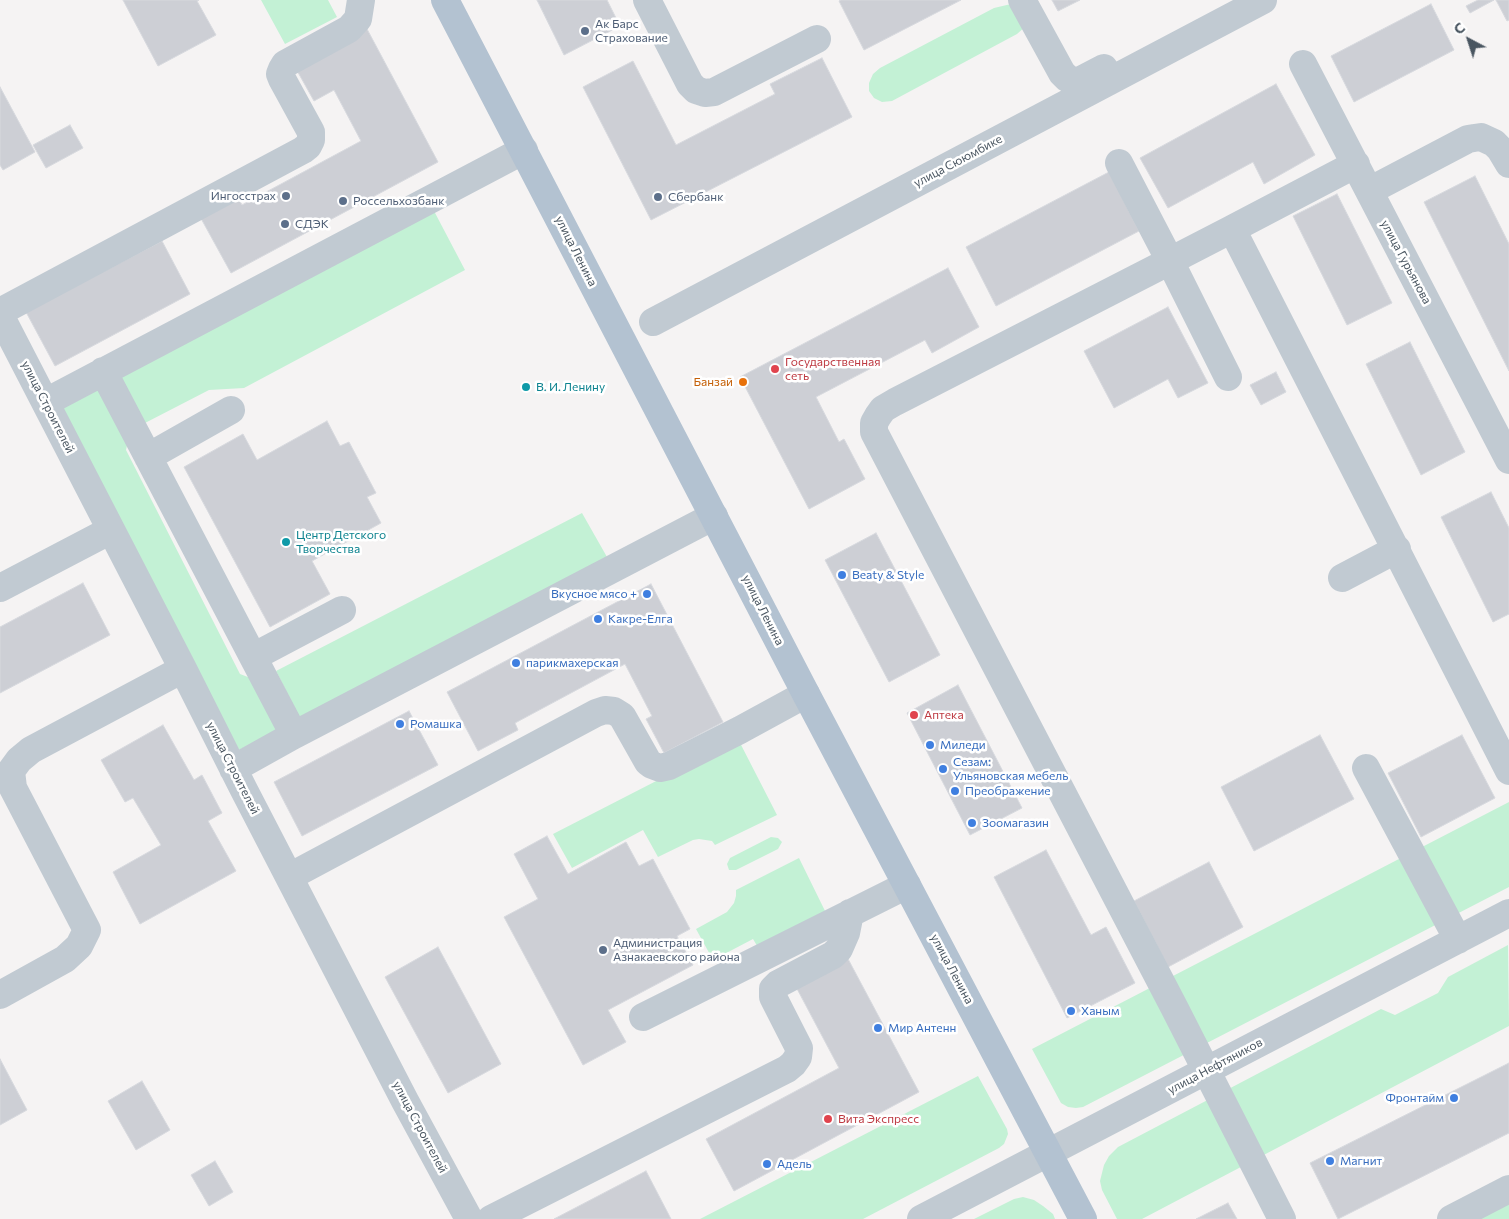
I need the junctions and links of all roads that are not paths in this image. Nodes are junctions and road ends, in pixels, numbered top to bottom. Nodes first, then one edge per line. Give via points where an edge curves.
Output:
1 (361, 0) edge
2 (445, 0) edge
3 (646, 0) edge
4 (1022, 0) edge
5 (1234, 0) edge
6 (1263, 0) edge
7 (817, 39) dead end
8 (1303, 64) dead end
9 (524, 150) junction
10 (1118, 163) dead end
11 (1356, 164) junction
12 (1509, 164) edge
13 (1369, 191) junction
14 (1232, 229) junction
15 (1170, 261) junction
16 (0, 314) edge
17 (652, 322) dead end
18 (103, 371) junction
19 (1228, 377) dead end
20 (46, 402) junction
21 (231, 410) dead end
22 (148, 456) junction
23 (1509, 460) edge
24 (714, 516) junction
25 (111, 530) junction
26 (1397, 549) junction
27 (1342, 578) dead end
28 (0, 588) edge
29 (342, 610) dead end
30 (253, 657) junction
31 (183, 669) junction
32 (806, 694) junction
33 (294, 735) junction
34 (1366, 768) dead end
35 (233, 769) junction
36 (1509, 771) edge
37 (289, 877) junction
38 (907, 885) junction
39 (850, 913) junction
40 (1509, 913) edge
41 (1458, 940) junction
42 (0, 995) edge
43 (643, 1016) dead end
44 (1206, 1071) junction
45 (1048, 1153) junction
46 (1509, 1189) edge
47 (469, 1219) edge
48 (491, 1219) edge
49 (922, 1219) edge
50 (1083, 1219) edge
51 (1282, 1219) edge
52 (1451, 1219) edge

1 - 16 street via 358,19 350,29 285,64 280,74 310,132 308,146
2 - 9 main road, улица Ленина
3 - 7 street via 690,84 705,93 714,92
4 - 5 street via 1062,73 1073,81 1081,80
6 - 17 street, улица Сююмбике
8 - 11 street, улица Гурьянова
9 - 18 street
9 - 24 main road, улица Ленина
10 - 15 street
11 - 13 street, улица Гурьянова
11 - 14 street
12 - 13 street via 1494,143 1481,138 1468,139
13 - 23 street, улица Гурьянова
14 - 15 street
14 - 26 street
15 - 19 street
15 - 44 street via 895,402 878,416 874,432
16 - 20 street, улица Строителей
18 - 20 street
18 - 22 street
20 - 25 street, улица Строителей
21 - 22 street
22 - 30 street
24 - 32 main road, улица Ленина
24 - 33 street
25 - 28 street
25 - 31 street, улица Строителей
26 - 27 street
26 - 36 street
29 - 30 street
30 - 33 street
31 - 35 street, улица Строителей
31 - 42 street via 31,750 11,771 13,788 87,930 79,946 65,959
32 - 37 street via 660,768 648,762 622,716 614,711 596,713
32 - 38 main road, улица Ленина
33 - 35 street
34 - 41 street
35 - 37 street, улица Строителей
37 - 47 street, улица Строителей
38 - 39 street
38 - 45 main road, улица Ленина
39 - 43 street
39 - 48 street via 839,949 773,989 772,997 799,1048 793,1064
40 - 41 street, улица Нефтяников
41 - 44 street, улица Нефтяников
44 - 45 street, улица Нефтяников
44 - 51 street
45 - 49 street, улица Нефтяников
45 - 50 main road, улица Ленина
46 - 52 street

